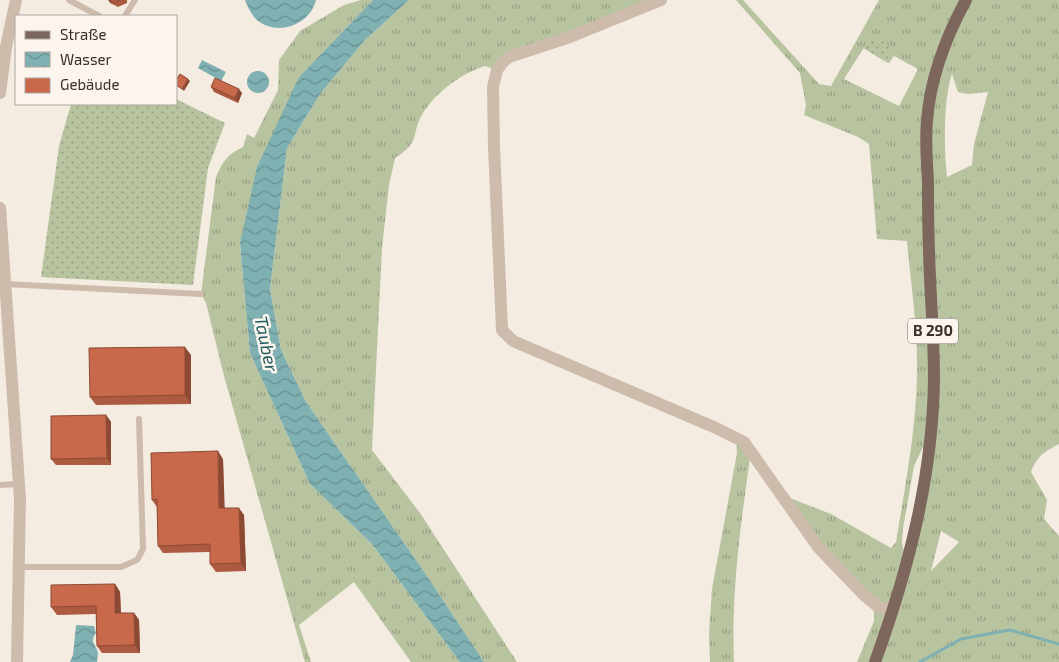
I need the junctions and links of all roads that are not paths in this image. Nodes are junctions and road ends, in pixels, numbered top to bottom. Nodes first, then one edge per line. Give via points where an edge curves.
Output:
1 (16, 0) edge
2 (70, 0) edge
3 (135, 0) edge
4 (661, 0) edge
5 (966, 0) edge
6 (97, 15) edge
7 (126, 15) edge
8 (0, 93) edge
9 (0, 208) edge
10 (3, 283) edge
11 (201, 294) dead end
12 (139, 419) dead end
13 (18, 484) junction
14 (0, 485) edge
15 (18, 568) junction
16 (894, 610) junction
17 (17, 662) edge
18 (875, 662) edge

1 - 8 street
2 - 6 lane
3 - 7 lane
4 - 16 street via 509,57 497,70 494,147 502,330 513,341 744,442 818,547 864,595 880,608
5 - 16 main road, B 290 via 945,44 926,122 934,380 929,456 922,497
9 - 10 street
10 - 11 lane
10 - 13 street
12 - 15 lane via 143,549 137,560 121,567
13 - 14 lane
13 - 15 street
15 - 17 street
16 - 18 main road, B 290

